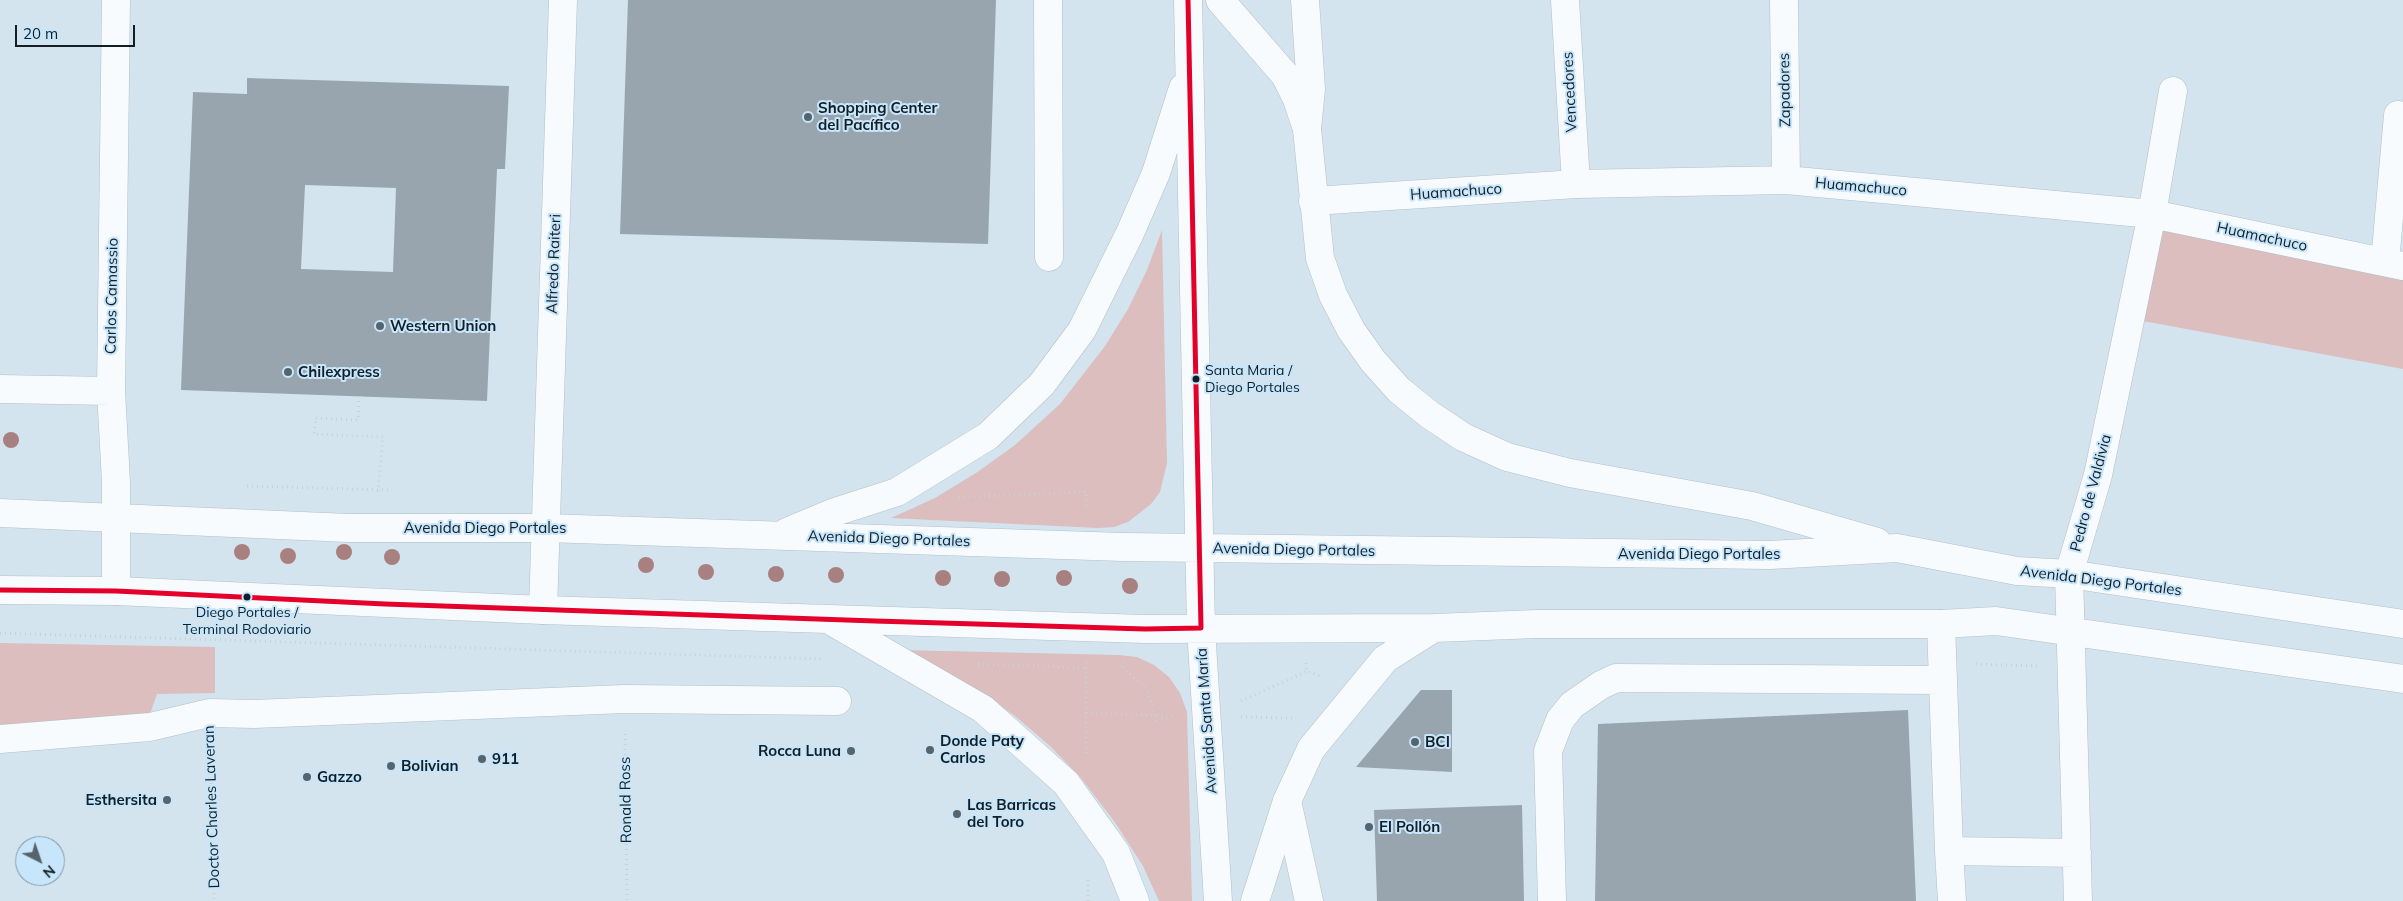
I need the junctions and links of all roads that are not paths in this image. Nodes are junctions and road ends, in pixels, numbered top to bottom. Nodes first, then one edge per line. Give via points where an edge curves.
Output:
1 (116, 0) edge
2 (563, 0) edge
3 (1048, 0) edge
4 (1188, 0) edge
5 (1220, 0) edge
6 (1305, 0) edge
7 (1565, 0) edge
8 (1784, 0) edge
9 (1190, 68) junction
10 (2173, 91) dead end
11 (2398, 115) dead end
12 (1307, 129) junction
13 (1786, 180) junction
14 (1576, 184) junction
15 (1313, 201) junction
16 (2152, 214) junction
17 (1049, 257) dead end
18 (2394, 264) edge
19 (0, 389) edge
20 (111, 391) junction
21 (0, 513) edge
22 (116, 518) junction
23 (545, 528) junction
24 (778, 536) junction
25 (1200, 548) junction
26 (1897, 548) junction
27 (2069, 574) junction
28 (0, 590) edge
29 (116, 592) junction
30 (543, 610) junction
31 (826, 618) junction
32 (1941, 624) junction
33 (2403, 624) edge
34 (1201, 628) junction
35 (1434, 628) junction
36 (2070, 632) junction
37 (2403, 679) edge
38 (1943, 680) junction
39 (837, 701) dead end
40 (0, 739) edge
41 (1287, 801) junction
42 (1949, 851) junction
43 (2077, 853) junction
44 (1135, 901) edge
45 (1218, 901) edge
46 (1255, 901) edge
47 (1309, 901) edge
48 (1552, 901) edge
49 (1952, 901) edge
50 (2078, 901) edge

1 - 20 main road, Carlos Camassio
2 - 23 main road, Alfredo Raiteri
3 - 17 main road
4 - 9 main road, Avenida Santa María
5 - 12 main road via 1285,75
6 - 12 main road via 1311,89
7 - 14 main road, Vencedores
8 - 13 main road, Zapadores
9 - 24 main road via 1156,173 1130,233 1082,330 1042,384 988,436 898,492 835,512
9 - 25 main road, Avenida Santa María
10 - 16 main road, Pedro de Valdivia
11 - 18 main road
12 - 15 main road
13 - 14 main road, Huamachuco
13 - 16 main road, Huamachuco
14 - 15 main road, Huamachuco
15 - 26 main road via 1320,258 1351,330 1399,390 1462,437 1507,457 1570,474 1752,506
16 - 18 main road, Huamachuco
16 - 27 main road, Pedro de Valdivia via 2098,475
19 - 20 main road
20 - 22 main road, Carlos Camassio
21 - 22 main road, Avenida Diego Portales
22 - 23 main road, Avenida Diego Portales via 349,528
22 - 29 main road, Carlos Camassio
23 - 24 main road, Avenida Diego Portales
23 - 30 main road
24 - 25 main road, Avenida Diego Portales
25 - 26 main road, Avenida Diego Portales via 1770,555
25 - 34 main road, Avenida Santa María
26 - 27 main road, Avenida Diego Portales via 2017,571
27 - 33 main road, Avenida Diego Portales
27 - 36 main road, Pedro de Valdivia
28 - 29 main road
29 - 30 main road
30 - 31 main road
31 - 34 main road
31 - 44 main road via 983,709 1066,784 1116,853
32 - 35 main road via 1537,624
32 - 36 main road via 1996,621
32 - 38 main road
34 - 35 main road
34 - 45 main road, Avenida Santa María
35 - 41 main road via 1386,659 1358,690 1311,749
36 - 37 main road
36 - 43 main road, Pedro de Valdivia
38 - 42 main road
38 - 48 main road via 1616,678 1601,684 1572,705 1560,720 1548,751
39 - 40 main road via 624,699 254,714 209,712 150,727
41 - 46 main road
41 - 47 main road
42 - 43 main road
42 - 49 main road
43 - 50 main road, Pedro de Valdivia

